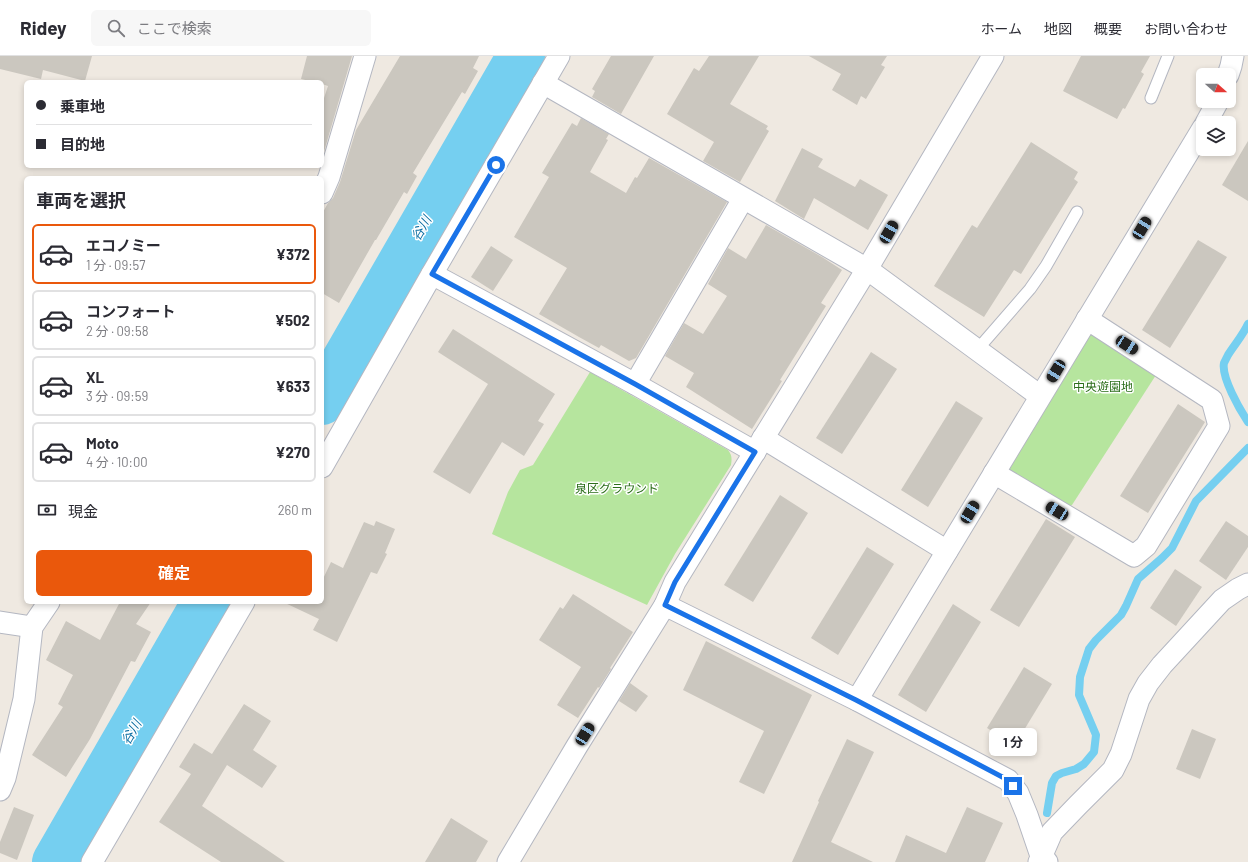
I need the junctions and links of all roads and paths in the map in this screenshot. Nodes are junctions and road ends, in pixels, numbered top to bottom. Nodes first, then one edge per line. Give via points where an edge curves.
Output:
1 (365, 56) edge
2 (559, 56) edge
3 (993, 56) edge
4 (1168, 56) edge
5 (1233, 56) edge
6 (1230, 68) edge
7 (543, 83) junction
8 (1151, 98) dead end
9 (1196, 140) edge
10 (324, 189) edge
11 (744, 199) junction
12 (1077, 212) dead end
13 (867, 269) junction
14 (432, 274) junction
15 (1087, 319) junction
16 (977, 350) junction
17 (635, 384) junction
18 (1040, 396) junction
19 (759, 445) junction
20 (324, 463) edge
21 (994, 473) junction
22 (947, 551) junction
23 (1248, 584) edge
24 (48, 604) edge
25 (243, 604) edge
26 (665, 605) junction
27 (0, 622) edge
28 (32, 627) junction
29 (856, 700) junction
30 (0, 790) edge
31 (1042, 860) edge
32 (92, 862) edge
33 (508, 862) edge

1 - 10 street via 330,177
2 - 7 street
3 - 13 street
4 - 8 lane
5 - 6 street
7 - 11 street
7 - 14 street
9 - 15 street
11 - 13 street
11 - 17 street
12 - 16 lane via 1030,289
13 - 16 street
13 - 19 street
14 - 17 street
14 - 20 street
15 - 18 street
15 - 21 street via 1212,400 1219,426 1146,546 1134,556
16 - 18 street
17 - 19 street
18 - 21 street
19 - 22 street
19 - 26 street via 675,582
21 - 22 street
22 - 29 street
23 - 31 street via 1222,600 1148,683 1139,700 1113,770 1052,832
24 - 28 street
25 - 32 street
26 - 29 street
26 - 33 street
27 - 28 street
28 - 30 street via 24,699
29 - 31 street via 1008,780 1018,793

